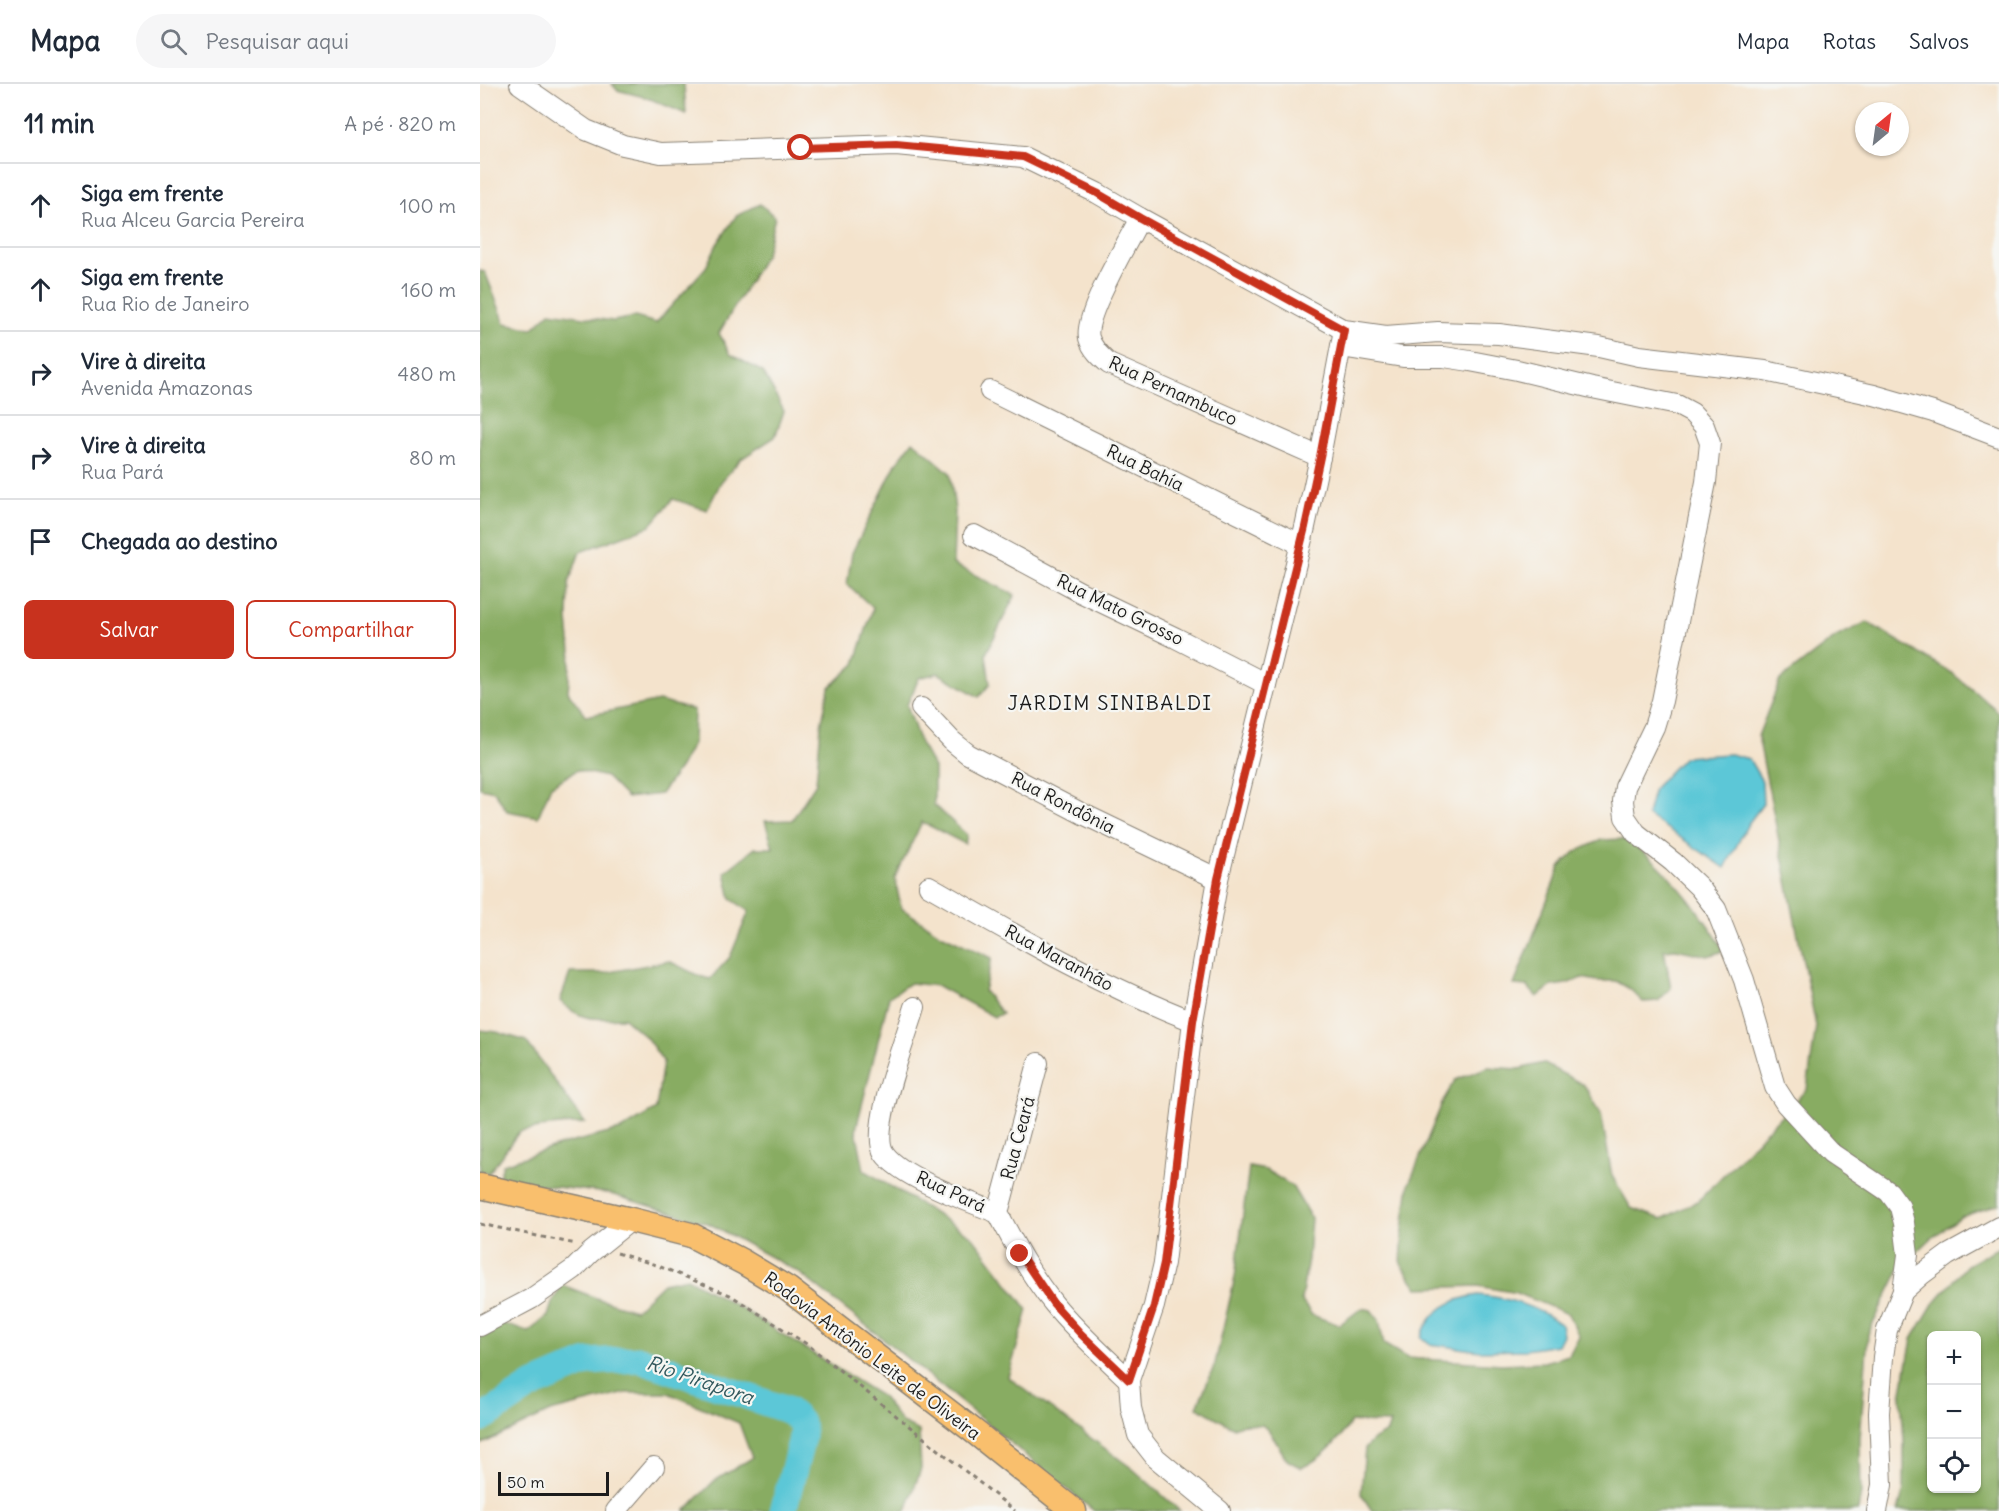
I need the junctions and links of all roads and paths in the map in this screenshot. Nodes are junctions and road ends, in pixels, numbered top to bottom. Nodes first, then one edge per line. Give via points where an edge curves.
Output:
1 (520, 84) edge
2 (1140, 218) junction
3 (1343, 339) junction
4 (990, 391) dead end
5 (1999, 437) edge
6 (1320, 457) junction
7 (974, 534) dead end
8 (1300, 544) junction
9 (1266, 684) junction
10 (921, 708) dead end
11 (1218, 879) junction
12 (929, 886) dead end
13 (915, 1007) dead end
14 (1193, 1021) junction
15 (1038, 1063) dead end
16 (480, 1185) edge
17 (998, 1213) junction
18 (631, 1220) junction
19 (480, 1224) edge
20 (1999, 1227) edge
21 (596, 1248) junction
22 (1903, 1291) junction
23 (480, 1326) edge
24 (1129, 1380) junction
25 (654, 1467) dead end
26 (616, 1511) edge
27 (1015, 1511) edge
28 (1074, 1511) edge
29 (1220, 1511) edge
30 (1877, 1511) edge

1 - 2 street via 586,130 623,145 661,153 896,145 1023,157
2 - 3 street
2 - 6 street, Rua Pernambuco via 1092,313 1088,336 1095,350 1109,364
3 - 5 street via 1438,332 1499,334 1765,371 1874,395
3 - 6 street
3 - 22 street via 1403,357 1444,357 1677,405 1704,426 1710,443 1706,482 1669,666 1654,727 1625,787 1625,817 1636,833 1673,862 1716,909 1744,980 1775,1087 1786,1104 1832,1153 1889,1192 1900,1207 1908,1255
4 - 8 street, Rua Bahía
6 - 8 street
7 - 9 street, Rua Mato Grosso via 1080,592
8 - 9 street
9 - 11 street
10 - 11 street, Rua Rondônia via 968,754
11 - 14 street
12 - 14 street, Rua Maranhão via 1049,954 1149,1004
13 - 17 street, Rua Pará via 882,1113 879,1137 884,1152 900,1168
14 - 24 street via 1164,1263
15 - 17 street, Rua Ceará
16 - 18 main road, Rodovia Antônio Leite de Oliveira
17 - 24 street, Rua Pará via 1053,1303
18 - 21 street
18 - 28 main road, Rodovia Antônio Leite de Oliveira via 691,1235 788,1289
19 - 21 path
20 - 22 street via 1948,1255
21 - 23 street via 531,1299
21 - 27 path via 656,1265 730,1295 808,1345
22 - 30 street via 1887,1330 1883,1357 1879,1413 1882,1485
24 - 29 street via 1138,1435 1156,1458
25 - 26 street

